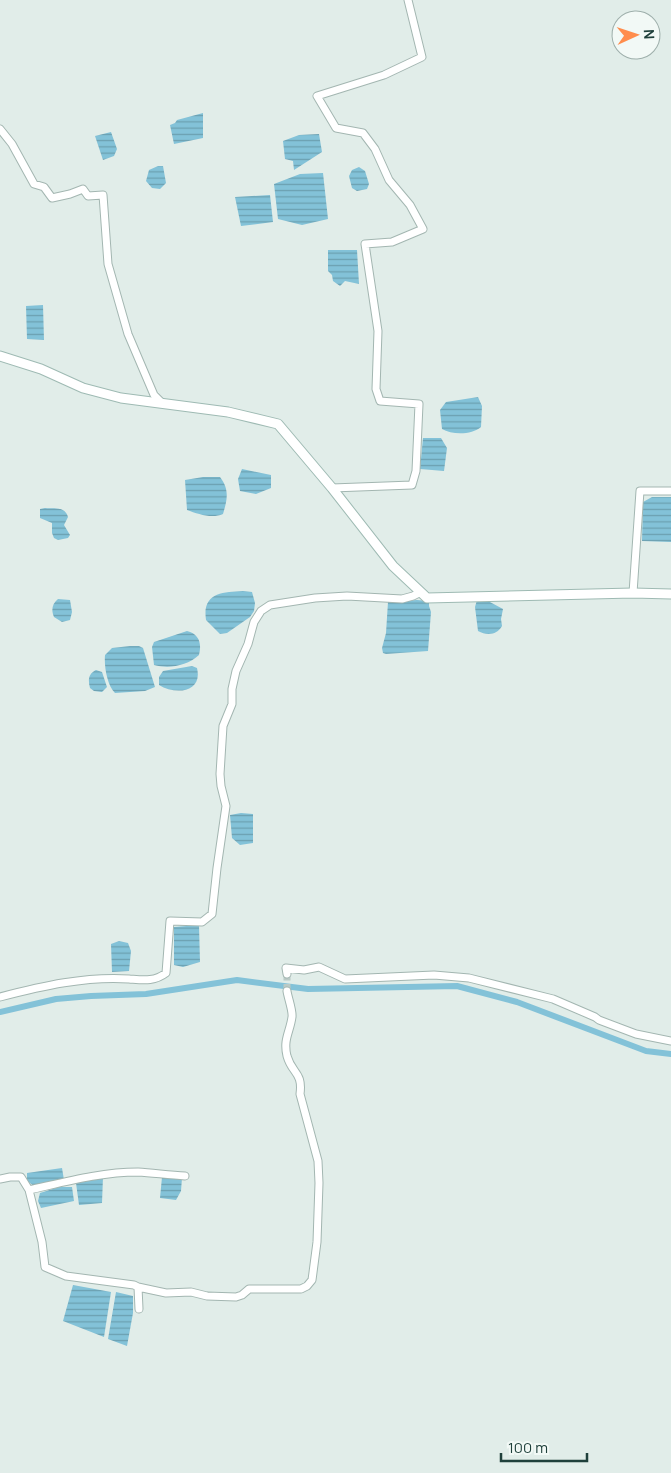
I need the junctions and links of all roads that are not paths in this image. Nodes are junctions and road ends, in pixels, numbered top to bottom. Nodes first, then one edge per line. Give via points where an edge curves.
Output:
1 (408, 0) edge
2 (0, 129) edge
3 (0, 356) edge
4 (162, 403) junction
5 (332, 488) junction
6 (671, 491) edge
7 (420, 592) junction
8 (634, 593) junction
9 (671, 594) edge
10 (287, 974) dead end
11 (287, 991) tunnel mouth
12 (0, 997) edge
13 (671, 1041) edge
14 (185, 1176) dead end
15 (0, 1179) edge
16 (29, 1190) junction
17 (138, 1287) junction
18 (139, 1309) dead end

1 - 5 street via 422,57 384,75 317,96 336,128 363,133 422,229 392,242 365,244 378,331 376,389 380,401 419,404 416,471 412,485
2 - 4 street via 34,184 44,187 52,198 83,189 88,196 103,195 108,264 128,334 154,395
3 - 4 street via 41,369 83,388 121,398
4 - 5 street via 228,412 278,424
5 - 7 street via 393,566
6 - 8 street via 640,490
7 - 8 street via 427,598
7 - 12 street via 402,599 315,598 270,605 261,611 236,671 232,704 223,726 220,774 226,806 212,914 202,922 170,921 166,973 145,981 92,979 53,984
8 - 9 street
10 - 13 street via 286,968 304,970 318,967 345,979 434,975 469,978 553,999 636,1034
11 - 17 street via 292,1016 286,1040 287,1055 302,1083 300,1094 318,1161 318,1227 312,1280 300,1289 249,1289 236,1296 166,1293
14 - 16 street via 120,1173
15 - 16 street via 21,1177
16 - 17 street via 45,1267 66,1276
17 - 18 street

